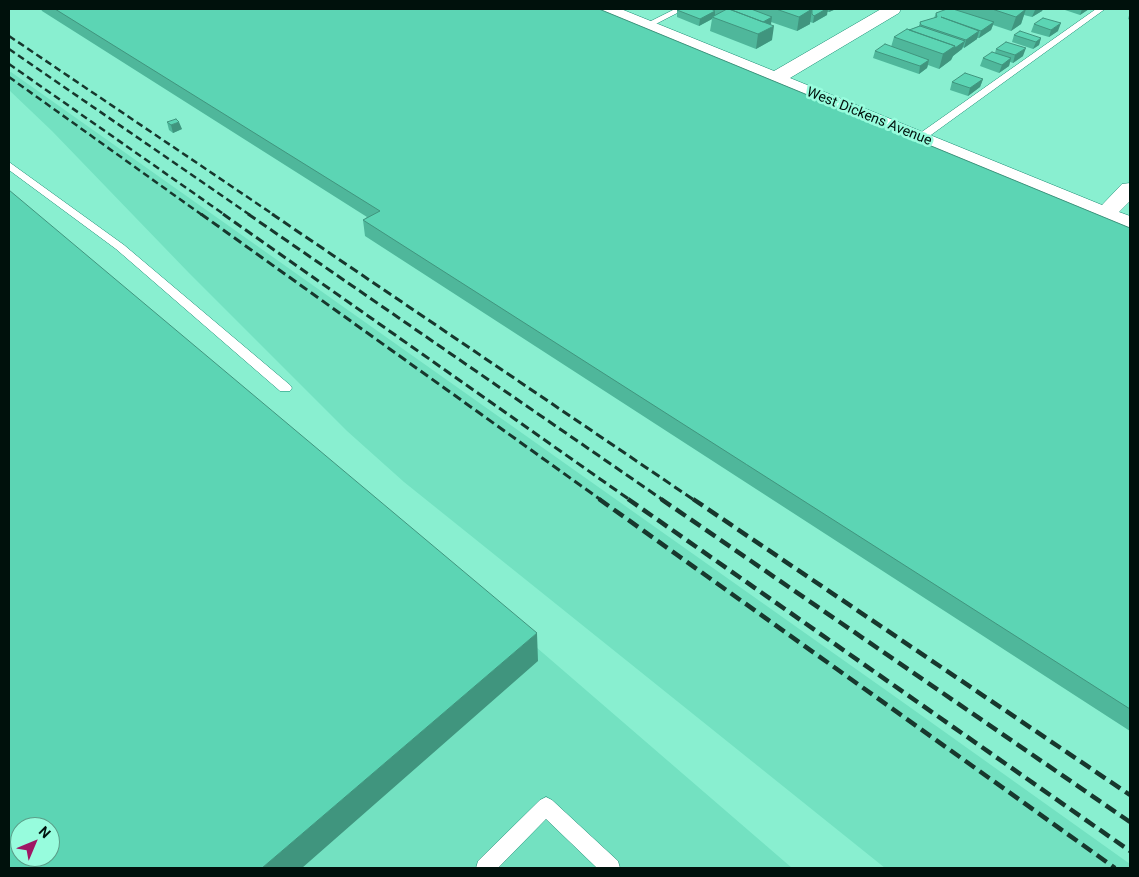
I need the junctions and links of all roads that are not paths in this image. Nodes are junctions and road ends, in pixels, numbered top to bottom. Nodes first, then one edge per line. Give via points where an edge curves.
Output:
1 (607, 9) edge
2 (680, 9) edge
3 (893, 9) edge
4 (1100, 9) edge
5 (647, 25) junction
6 (776, 78) junction
7 (920, 138) junction
8 (9, 165) edge
9 (1130, 189) edge
10 (1105, 214) junction
11 (1130, 224) edge
12 (285, 388) dead end
13 (486, 868) edge
14 (611, 868) edge

1 - 5 street, West Dickens Avenue
2 - 5 lane
3 - 6 street
4 - 7 lane
5 - 6 street, West Dickens Avenue
6 - 7 street, West Dickens Avenue
7 - 10 street, West Dickens Avenue
8 - 12 lane via 120,247
9 - 10 street
10 - 11 street, West Dickens Avenue
13 - 14 lane via 546,806

